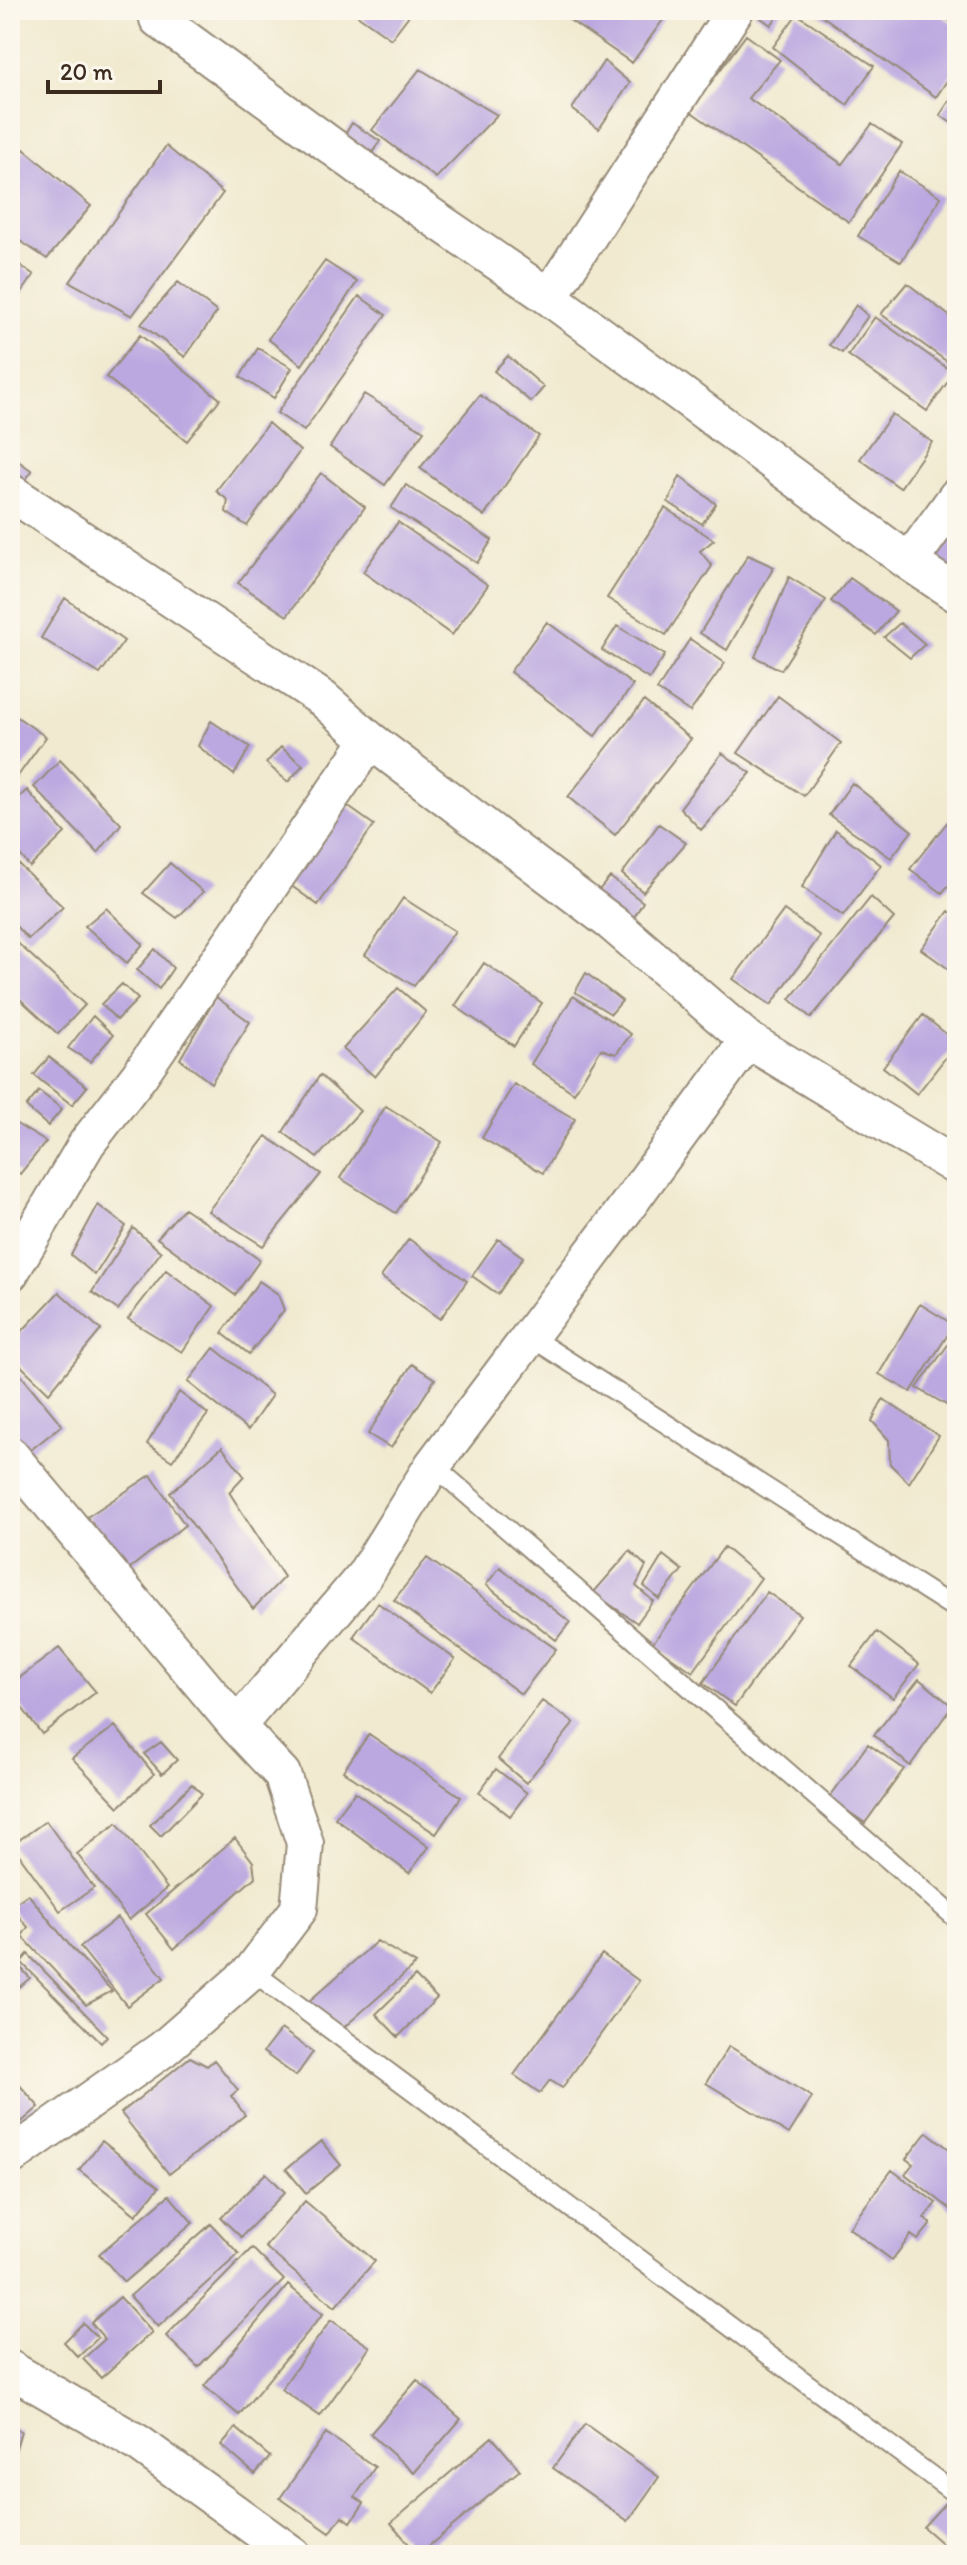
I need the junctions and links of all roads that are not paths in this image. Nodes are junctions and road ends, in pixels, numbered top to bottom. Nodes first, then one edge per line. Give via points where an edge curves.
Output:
1 (735, 10) edge
2 (154, 13) edge
3 (549, 297) junction
4 (10, 492) edge
5 (957, 496) edge
6 (909, 562) junction
7 (957, 594) edge
8 (370, 740) junction
9 (748, 1040) junction
10 (957, 1167) edge
11 (10, 1273) edge
12 (529, 1336) junction
13 (10, 1455) edge
14 (433, 1465) junction
15 (948, 1604) dead end
16 (237, 1726) junction
17 (957, 1919) edge
18 (252, 1971) junction
19 (10, 2157) edge
20 (10, 2369) edge
21 (957, 2495) edge
22 (293, 2555) edge

1 - 3 street
2 - 3 street via 371,175
3 - 6 street
4 - 8 street via 323,699
5 - 6 street
6 - 7 street
8 - 9 street via 612,923
8 - 11 street via 139,1076 87,1143
9 - 10 street
9 - 12 street
12 - 14 street
12 - 15 lane
13 - 16 street
14 - 16 street via 364,1576
14 - 17 lane
16 - 18 street via 282,1774 305,1843 299,1909
18 - 19 street via 163,2049
18 - 21 lane
20 - 22 street via 138,2443

